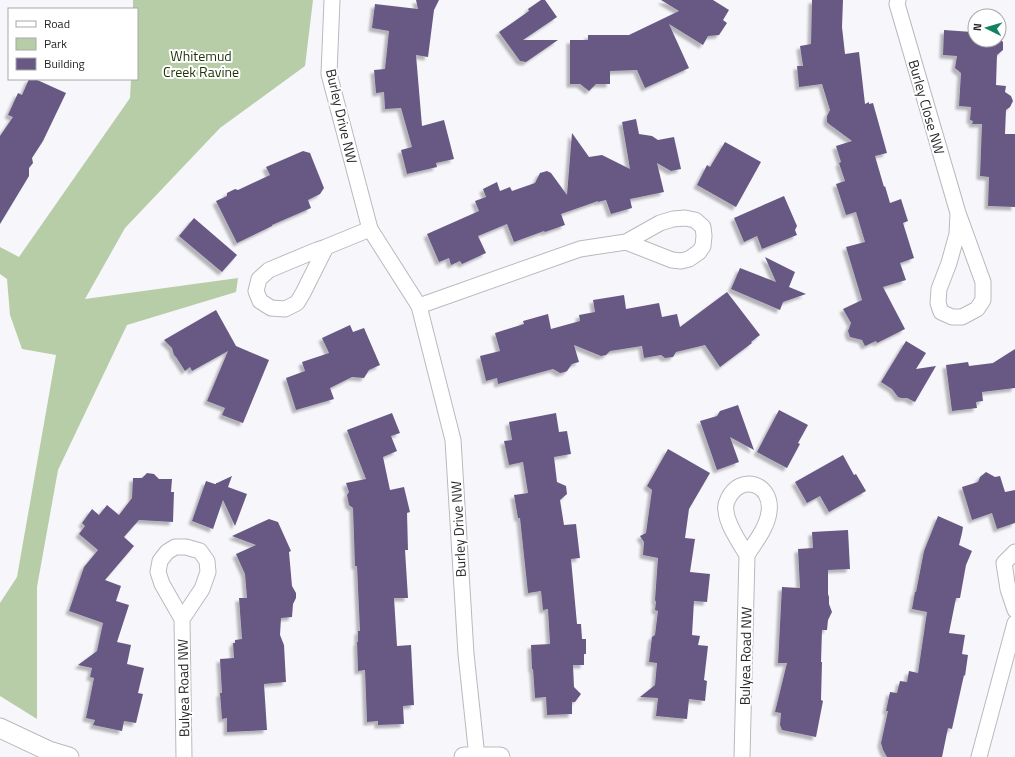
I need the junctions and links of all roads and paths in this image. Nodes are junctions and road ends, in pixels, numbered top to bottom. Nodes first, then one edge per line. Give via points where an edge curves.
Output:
1 (332, 0) edge
2 (898, 0) edge
3 (958, 214) junction
4 (370, 229) junction
5 (626, 242) junction
6 (326, 247) junction
7 (419, 306) junction
8 (1015, 552) edge
9 (747, 555) dead end
10 (1015, 610) edge
11 (182, 619) dead end
12 (1015, 623) edge
13 (0, 728) edge
14 (69, 757) edge
15 (184, 757) edge
16 (464, 757) edge
17 (477, 757) edge
18 (500, 757) edge
19 (742, 757) edge
20 (979, 757) edge

1 - 4 street, Burley Drive NW via 329,74
2 - 3 street, Burley Close NW via 897,4
3 - 3 street, Burley Close NW via 957,234 939,290 938,303 941,312 952,317 962,317 977,309 983,300 983,282
4 - 6 street
4 - 7 street, Burley Drive NW
5 - 5 street via 660,223 673,219 695,220 703,227 703,246 689,259 681,261
5 - 7 street via 580,249
6 - 6 street via 297,303 285,308 271,308 260,301 256,291 259,279 270,270
7 - 17 street, Burley Drive NW via 453,440 466,654
8 - 10 street via 1004,563 1008,589
9 - 19 street, Bulyea Road NW
11 - 15 street, Bulyea Road NW
12 - 20 street
13 - 14 street via 49,751
16 - 17 street
17 - 18 street

